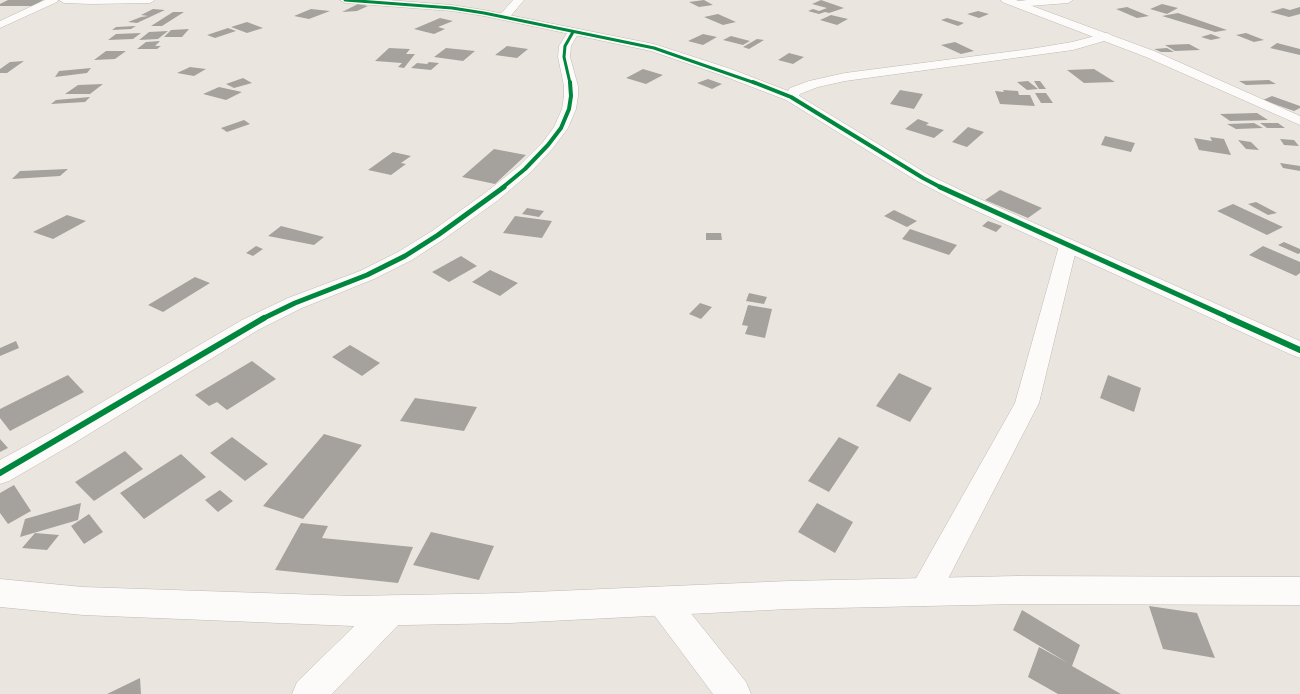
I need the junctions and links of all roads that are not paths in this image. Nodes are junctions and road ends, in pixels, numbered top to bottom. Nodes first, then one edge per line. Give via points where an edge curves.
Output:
1 (53, 0) edge
2 (64, 0) edge
3 (150, 0) edge
4 (345, 0) edge
5 (519, 0) edge
6 (1068, 0) edge
7 (1011, 2) edge
8 (504, 17) junction
9 (0, 25) edge
10 (574, 32) junction
11 (1107, 37) junction
12 (791, 97) junction
13 (1300, 121) edge
14 (1068, 246) junction
15 (1300, 350) edge
16 (0, 473) edge
17 (1300, 591) edge
18 (925, 592) junction
19 (0, 593) edge
20 (662, 601) junction
21 (392, 610) junction
22 (309, 694) edge
23 (734, 694) edge

1 - 9 street
2 - 3 street
4 - 8 street via 452,8
5 - 8 street
6 - 7 street
7 - 11 street
8 - 10 street
10 - 12 street via 654,48
10 - 16 street via 565,46 564,57 571,96 561,128 524,169 491,197 405,256 368,275 295,303 250,325
11 - 12 street via 1074,46 1030,53 845,77 814,84 796,91
11 - 13 street
12 - 14 street via 923,178
14 - 15 street
14 - 18 street via 1027,403
17 - 18 street
18 - 20 street
19 - 21 street via 83,601 353,611
20 - 21 street
20 - 23 street
21 - 22 street

